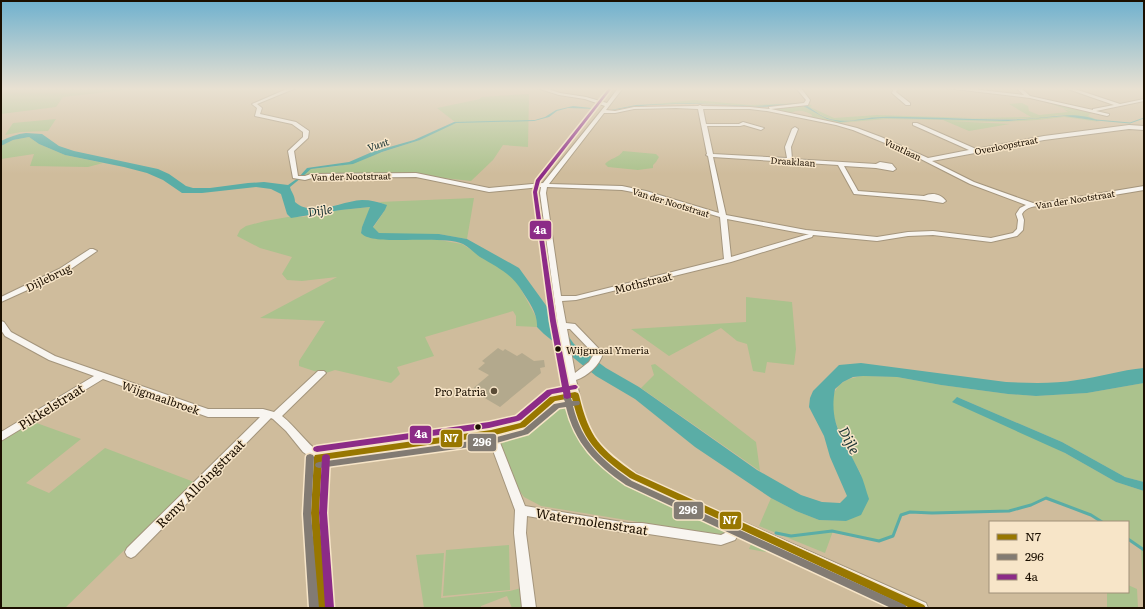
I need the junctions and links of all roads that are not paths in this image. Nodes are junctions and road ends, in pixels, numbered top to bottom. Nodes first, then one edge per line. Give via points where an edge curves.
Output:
1 (264, 116) edge
2 (598, 116) edge
3 (702, 116) edge
4 (797, 116) edge
5 (915, 124) dead end
6 (703, 125) junction
7 (761, 128) dead end
8 (1144, 128) edge
9 (795, 129) dead end
10 (975, 151) junction
11 (710, 155) junction
12 (790, 160) junction
13 (927, 160) junction
14 (840, 164) junction
15 (877, 166) dead end
16 (544, 186) junction
17 (1144, 188) edge
18 (925, 198) dead end
19 (1032, 205) junction
20 (723, 216) junction
21 (810, 236) dead end
22 (93, 251) dead end
23 (728, 260) junction
24 (558, 299) junction
25 (1, 300) edge
26 (562, 323) junction
27 (1, 324) edge
28 (321, 373) dead end
29 (101, 376) junction
30 (572, 378) junction
31 (575, 395) junction
32 (272, 415) junction
33 (491, 433) junction
34 (1, 437) edge
35 (318, 457) junction
36 (522, 510) junction
37 (737, 525) junction
38 (131, 552) dead end
39 (322, 608) edge
40 (529, 608) edge
41 (921, 608) edge

1 - 16 street, Van der Nootstraat via 294,123 306,131 306,137 291,151 296,177 416,175 488,190
2 - 16 street
3 - 6 street
4 - 13 street, Vuntlaan via 855,129
5 - 10 street
6 - 7 street
6 - 11 street
8 - 10 street, Overloopstraat via 1134,126 1044,138
9 - 12 street via 787,145
10 - 13 street, Overloopstraat
11 - 12 street, Draaklaan
11 - 20 street
12 - 14 street, Draaklaan
13 - 19 street, Vuntlaan via 972,183
14 - 15 street, Draaklaan
14 - 18 street via 856,196
16 - 20 street, Van der Nootstraat via 601,186 633,190
16 - 24 street
17 - 19 street, Van der Nootstraat
19 - 20 street, Van der Nootstraat via 1022,209 1019,214 1020,230 1015,235 991,240 933,233 877,239 806,232
20 - 23 street
21 - 23 street, Mothstraat
22 - 25 street, Dijlebrug via 62,271
23 - 24 street, Mothstraat via 638,284 576,298
24 - 26 street
26 - 30 street
26 - 30 street via 572,326 599,355 577,377
27 - 29 street, Wijgmaalbroek via 8,334 52,358
28 - 32 street, Remy Alloingstraat
29 - 32 street, Wijgmaalbroek via 208,413
29 - 34 street, Pikkelstraat
30 - 31 street
31 - 33 street via 553,399 520,426
31 - 37 street via 580,417 588,435 601,451 619,466 640,481
32 - 35 street via 290,428 307,449
32 - 38 street, Remy Alloingstraat
33 - 35 street
33 - 36 street, Watermolenstraat
35 - 39 street via 315,513
36 - 37 street, Watermolenstraat via 721,540 731,536
36 - 40 street via 520,533
37 - 41 street

